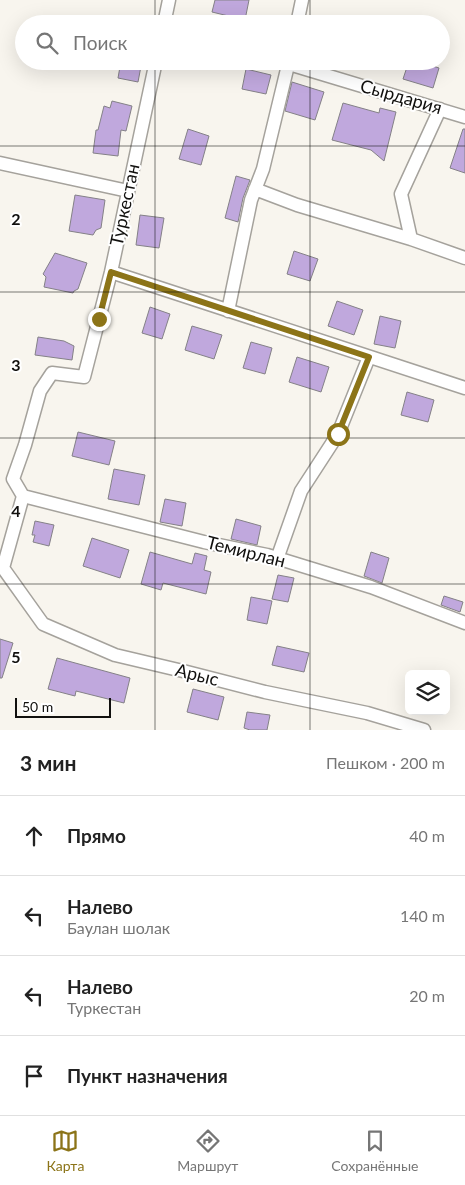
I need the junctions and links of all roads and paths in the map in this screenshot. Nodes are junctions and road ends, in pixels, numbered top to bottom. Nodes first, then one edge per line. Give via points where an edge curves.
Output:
1 (169, 0) edge
2 (302, 0) edge
3 (168, 15) edge
4 (299, 15) edge
5 (154, 70) edge
6 (283, 70) edge
7 (311, 70) edge
8 (440, 109) junction
9 (465, 117) edge
10 (0, 163) edge
11 (255, 188) junction
12 (128, 191) junction
13 (411, 239) junction
14 (465, 258) edge
15 (111, 272) junction
16 (228, 311) junction
17 (369, 357) junction
18 (465, 388) edge
19 (23, 496) junction
20 (277, 559) junction
21 (1, 567) edge
22 (465, 623) edge
23 (424, 730) edge

1 - 3 street
2 - 4 street
5 - 12 street, Туркестан
6 - 11 street via 263,169
7 - 8 street, Сырдария
8 - 9 street, Сырдария
8 - 13 street via 401,194
10 - 12 street
11 - 13 street
11 - 16 street
12 - 15 street, Туркестан
13 - 14 street
15 - 16 street
15 - 19 street, Туркестан via 84,377 52,373 40,391 13,479
16 - 17 street
17 - 18 street
17 - 20 street via 338,434 301,491
19 - 20 street, Темирлан
19 - 21 street
20 - 22 street, Темирлан via 371,587
21 - 23 street, Арыс via 43,624 115,655 367,713

